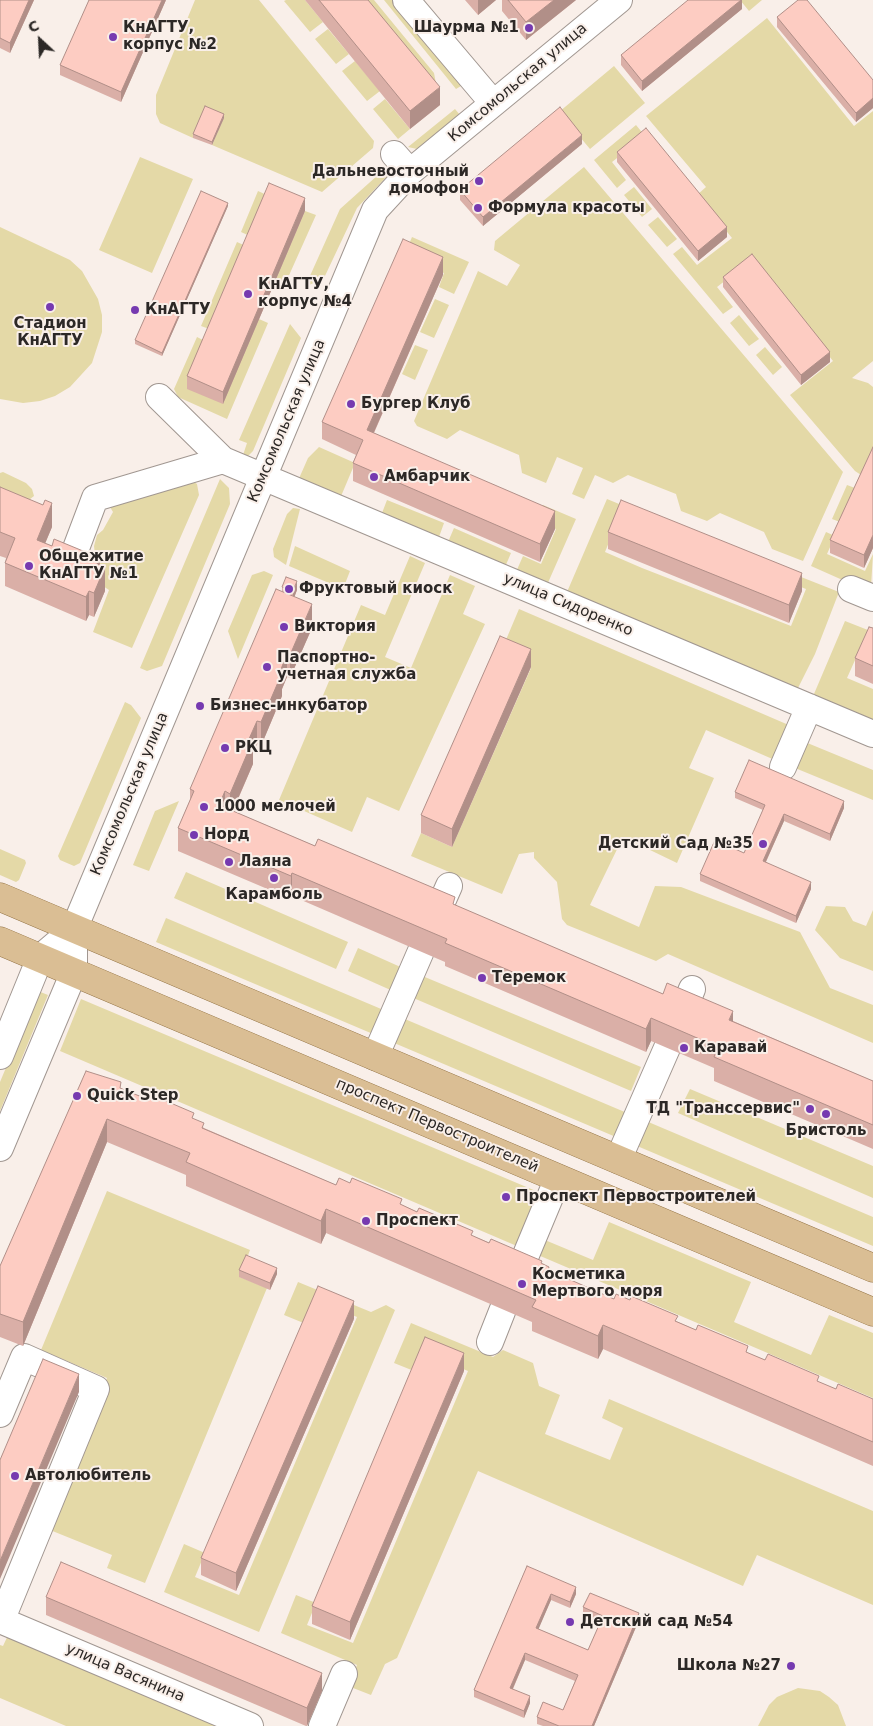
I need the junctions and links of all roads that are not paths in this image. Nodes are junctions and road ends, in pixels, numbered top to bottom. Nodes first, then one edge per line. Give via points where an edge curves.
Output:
1 (406, 0) edge
2 (619, 0) edge
3 (494, 103) junction
4 (159, 397) dead end
5 (222, 460) junction
6 (263, 477) junction
7 (75, 552) edge
8 (809, 707) junction
9 (873, 734) edge
10 (783, 767) dead end
11 (449, 886) dead end
12 (0, 898) edge
13 (437, 913) edge
14 (74, 929) junction
15 (0, 941) edge
16 (421, 951) edge
17 (40, 958) junction
18 (74, 972) junction
19 (692, 989) dead end
20 (682, 1013) edge
21 (666, 1048) edge
22 (0, 1056) edge
23 (374, 1057) junction
24 (359, 1093) junction
25 (574, 1142) junction
26 (0, 1148) edge
27 (618, 1160) junction
28 (558, 1178) junction
29 (602, 1197) junction
30 (873, 1268) edge
31 (518, 1274) edge
32 (503, 1309) edge
33 (873, 1312) edge
34 (490, 1342) dead end
35 (0, 1414) edge
36 (0, 1620) edge
37 (344, 1674) dead end
38 (250, 1726) edge
39 (322, 1726) edge

1 - 3 street
2 - 3 street, Комсомольская улица
3 - 6 street, Комсомольская улица via 402,163 375,210
4 - 5 street
5 - 6 street, улица Сидоренко
5 - 7 street via 96,498
6 - 8 street, улица Сидоренко
6 - 14 street, Комсомольская улица
8 - 9 street, улица Сидоренко
8 - 10 street
11 - 13 street
12 - 14 main road
14 - 17 street, Комсомольская улица
14 - 18 street, Комсомольская улица
14 - 23 main road
15 - 17 main road, проспект Первостроителей
16 - 23 street
17 - 18 main road, проспект Первостроителей
17 - 22 street, Комсомольская улица
18 - 24 main road, проспект Первостроителей
18 - 26 street, Комсомольская улица
19 - 20 street
21 - 27 street
23 - 24 main road
23 - 25 main road
24 - 28 main road, проспект Первостроителей
25 - 27 main road
25 - 28 main road
27 - 29 main road
27 - 30 main road
28 - 29 main road, проспект Первостроителей
28 - 31 street
29 - 33 main road, проспект Первостроителей
32 - 34 street
35 - 36 street via 24,1358 96,1388
36 - 38 street, улица Васянина
37 - 39 street

